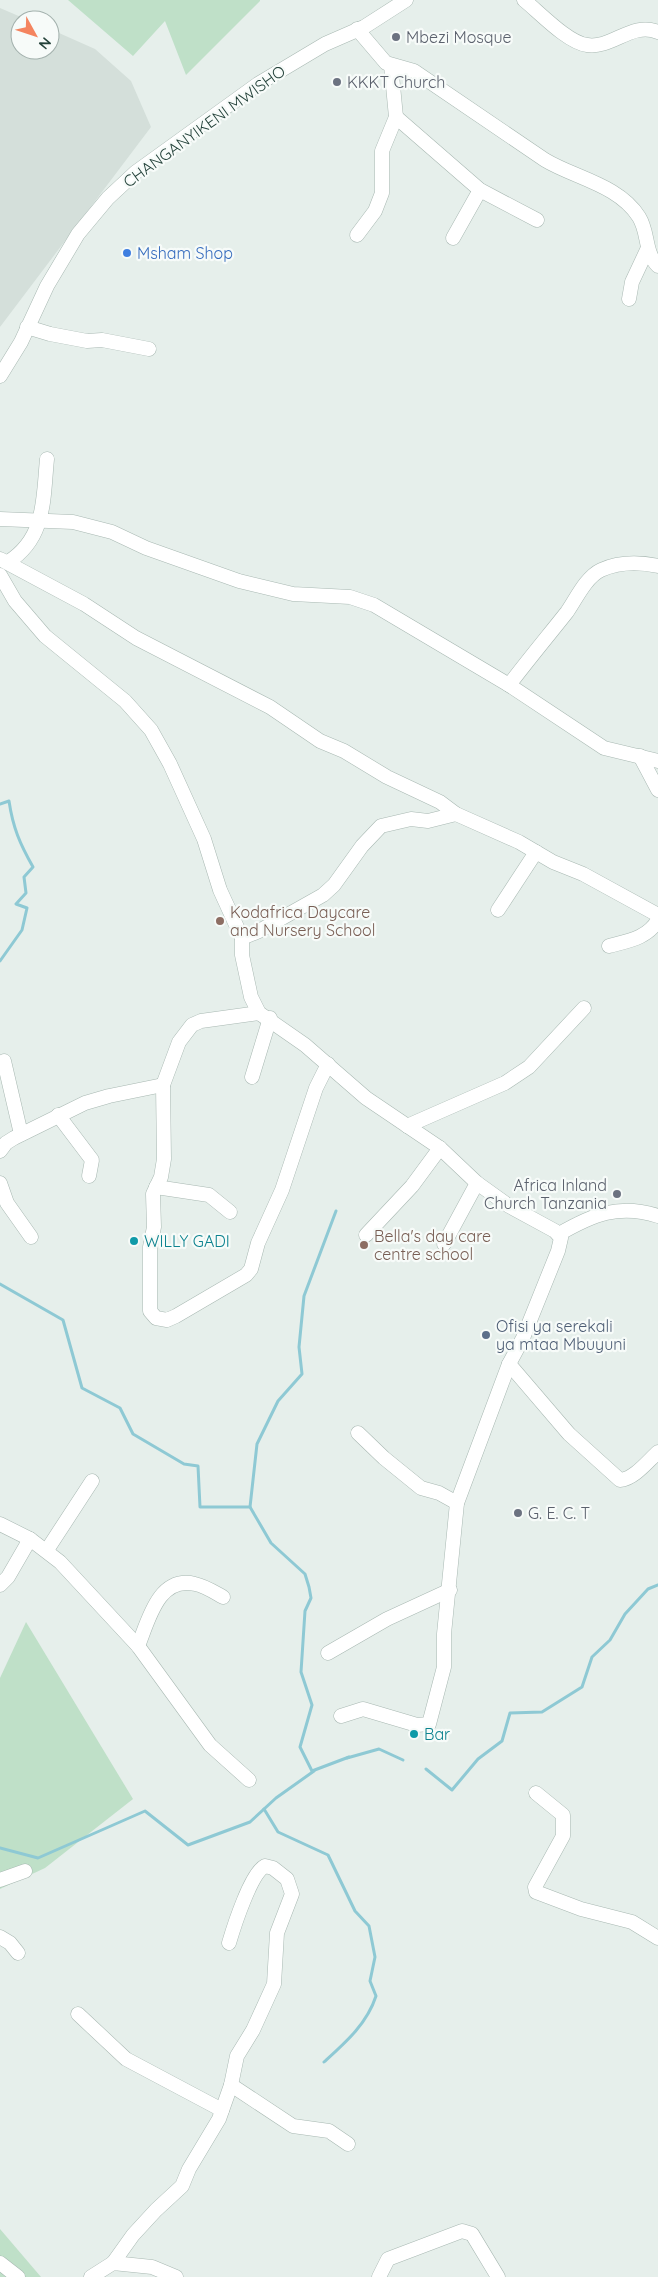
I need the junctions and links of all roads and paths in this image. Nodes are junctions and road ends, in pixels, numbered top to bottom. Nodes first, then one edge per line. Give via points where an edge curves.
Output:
1 (406, 0) edge
2 (524, 0) edge
3 (358, 30) junction
4 (658, 32) edge
5 (391, 65) junction
6 (396, 117) junction
7 (480, 190) junction
8 (536, 220) dead end
9 (357, 236) dead end
10 (453, 238) dead end
11 (647, 250) junction
12 (658, 266) edge
13 (629, 299) dead end
14 (27, 327) junction
15 (149, 349) dead end
16 (0, 376) edge
17 (47, 459) dead end
18 (0, 519) edge
19 (40, 520) junction
20 (4, 560) edge
21 (658, 566) edge
22 (0, 575) edge
23 (508, 684) junction
24 (640, 756) junction
25 (658, 761) edge
26 (658, 790) edge
27 (456, 814) junction
28 (536, 852) junction
29 (498, 910) dead end
30 (658, 915) edge
31 (658, 920) edge
32 (242, 938) junction
33 (609, 946) dead end
34 (584, 1008) dead end
35 (264, 1016) junction
36 (4, 1061) dead end
37 (328, 1064) junction
38 (252, 1077) dead end
39 (163, 1085) junction
40 (58, 1115) junction
41 (407, 1126) junction
42 (21, 1134) junction
43 (440, 1148) junction
44 (0, 1151) edge
45 (89, 1176) dead end
46 (0, 1183) edge
47 (477, 1183) junction
48 (156, 1187) junction
49 (230, 1212) dead end
50 (658, 1216) edge
51 (559, 1234) junction
52 (366, 1235) dead end
53 (30, 1237) dead end
54 (444, 1244) dead end
55 (509, 1364) junction
56 (358, 1433) dead end
57 (658, 1452) edge
58 (92, 1481) dead end
59 (457, 1502) junction
60 (0, 1524) edge
61 (30, 1539) junction
62 (48, 1550) junction
63 (0, 1586) edge
64 (450, 1590) junction
65 (223, 1597) dead end
66 (138, 1646) junction
67 (328, 1653) dead end
68 (341, 1716) dead end
69 (249, 1780) dead end
70 (536, 1793) dead end
71 (26, 1872) dead end
72 (0, 1880) edge
73 (0, 1937) edge
74 (658, 1938) edge
75 (229, 1942) dead end
76 (18, 1953) dead end
77 (78, 2014) dead end
78 (231, 2085) junction
79 (222, 2110) junction
80 (348, 2144) dead end
81 (0, 2263) edge
82 (113, 2263) junction
83 (18, 2277) edge
84 (92, 2277) edge
85 (176, 2277) edge
86 (379, 2277) edge
87 (498, 2277) edge

1 - 3 street, CHANGANYIKENI MWISHO
2 - 4 street via 568,36 585,45 598,46 642,29
3 - 5 street
3 - 14 street, CHANGANYIKENI MWISHO via 325,44 258,84 136,172 108,198 78,234
5 - 6 street
5 - 11 street via 414,71 553,165 610,191 637,214 643,224
6 - 7 street
6 - 9 street via 382,151 380,200
7 - 8 street
7 - 10 street
11 - 12 street
11 - 13 street via 632,282
14 - 15 street via 87,341 102,340
14 - 16 street, CHANGANYIKENI MWISHO
17 - 19 street
18 - 19 street
19 - 20 street via 29,546
19 - 23 street via 73,522 112,532 146,548 238,581 293,594 350,597 374,605
20 - 27 street via 84,604 136,638 270,707 320,741 440,802
21 - 23 street via 631,563 600,570 590,578 567,612
22 - 32 street via 15,601 46,636 125,701 151,730 192,809 220,890
23 - 24 street via 604,748
24 - 25 street
24 - 26 street
27 - 28 street
27 - 32 street via 381,826 323,895
28 - 29 street
28 - 30 street
31 - 33 street via 640,937
32 - 35 street via 242,955 251,997
34 - 41 street via 529,1067 505,1083
35 - 37 street
35 - 38 street
35 - 39 street via 201,1021 192,1025 179,1042
36 - 42 street
37 - 41 street via 366,1098
37 - 48 street via 316,1088 294,1158 246,1276 167,1320 156,1318 150,1311 150,1247
39 - 40 street via 109,1096
39 - 48 street via 164,1159
40 - 42 street
40 - 45 street via 88,1152 92,1160
41 - 43 street
42 - 44 street
43 - 47 street
43 - 52 street via 412,1186
46 - 53 street via 8,1203
47 - 51 street via 509,1206
47 - 54 street
48 - 49 street via 209,1195
50 - 51 street via 639,1212 593,1215
51 - 55 street via 558,1251
55 - 57 street via 569,1434 620,1480 625,1480
55 - 59 street
56 - 59 street via 421,1488
58 - 62 street
59 - 64 street
60 - 61 street
61 - 62 street
61 - 63 street
62 - 66 street
64 - 67 street via 387,1619
64 - 68 street via 444,1634 444,1667 429,1724 417,1725 363,1709
65 - 66 street via 194,1583 170,1588 151,1610
66 - 69 street via 210,1744
70 - 74 street via 563,1816 564,1826 563,1836 535,1887 536,1892 581,1909 632,1922
71 - 72 street
73 - 76 street
75 - 78 street via 253,1878 260,1869 265,1866 273,1868 287,1878 292,1894 277,1933 274,1984 237,2056
77 - 79 street via 126,2059
78 - 79 street
78 - 80 street via 293,2126 328,2131
79 - 82 street via 182,2186 133,2235
81 - 83 street
82 - 84 street
82 - 85 street via 152,2267
86 - 87 street via 388,2259 462,2231 472,2234

